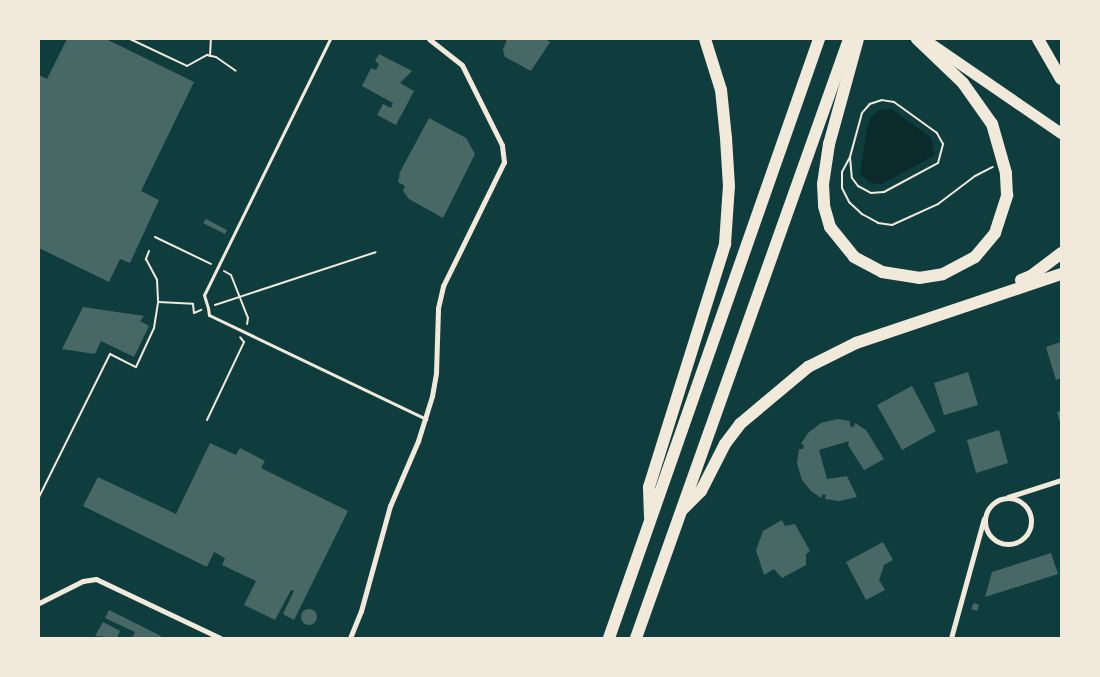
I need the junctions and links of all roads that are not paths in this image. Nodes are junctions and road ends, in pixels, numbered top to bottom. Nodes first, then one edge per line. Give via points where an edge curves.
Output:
1 (330, 39) edge
2 (429, 39) edge
3 (705, 39) edge
4 (819, 39) edge
5 (849, 39) edge
6 (858, 39) edge
7 (917, 39) edge
8 (924, 39) edge
9 (1038, 39) edge
10 (1061, 78) edge
11 (1061, 133) edge
12 (1061, 253) edge
13 (1061, 274) edge
14 (856, 343) junction
15 (426, 419) junction
16 (1061, 480) edge
17 (1008, 498) junction
18 (679, 513) junction
19 (985, 515) junction
20 (650, 526) junction
21 (39, 603) edge
22 (220, 638) edge
23 (350, 638) edge
24 (609, 638) edge
25 (636, 638) edge
26 (951, 638) edge

1 - 15 lane via 204,294 210,315
2 - 15 street via 462,65 502,145 504,156 502,168 440,296 436,373
3 - 20 highway via 721,90 726,138 729,186 725,244 650,487
4 - 20 highway
5 - 18 highway
6 - 7 highway via 829,144 823,184 824,206 830,227 854,257 870,267 900,277 927,277 959,268 975,257 995,233 1007,195 1004,162 992,124 975,98
8 - 11 main road
9 - 10 highway
12 - 14 highway via 1032,276 876,330
13 - 14 highway
14 - 18 highway via 808,367 747,417 725,444 701,491
15 - 23 street via 390,506 361,611
16 - 17 street
17 - 19 street via 994,502
17 - 19 street via 1022,502 1031,515 1025,537 1012,544 997,542 986,530
18 - 25 highway
19 - 26 street
20 - 24 highway
21 - 22 street via 96,579

